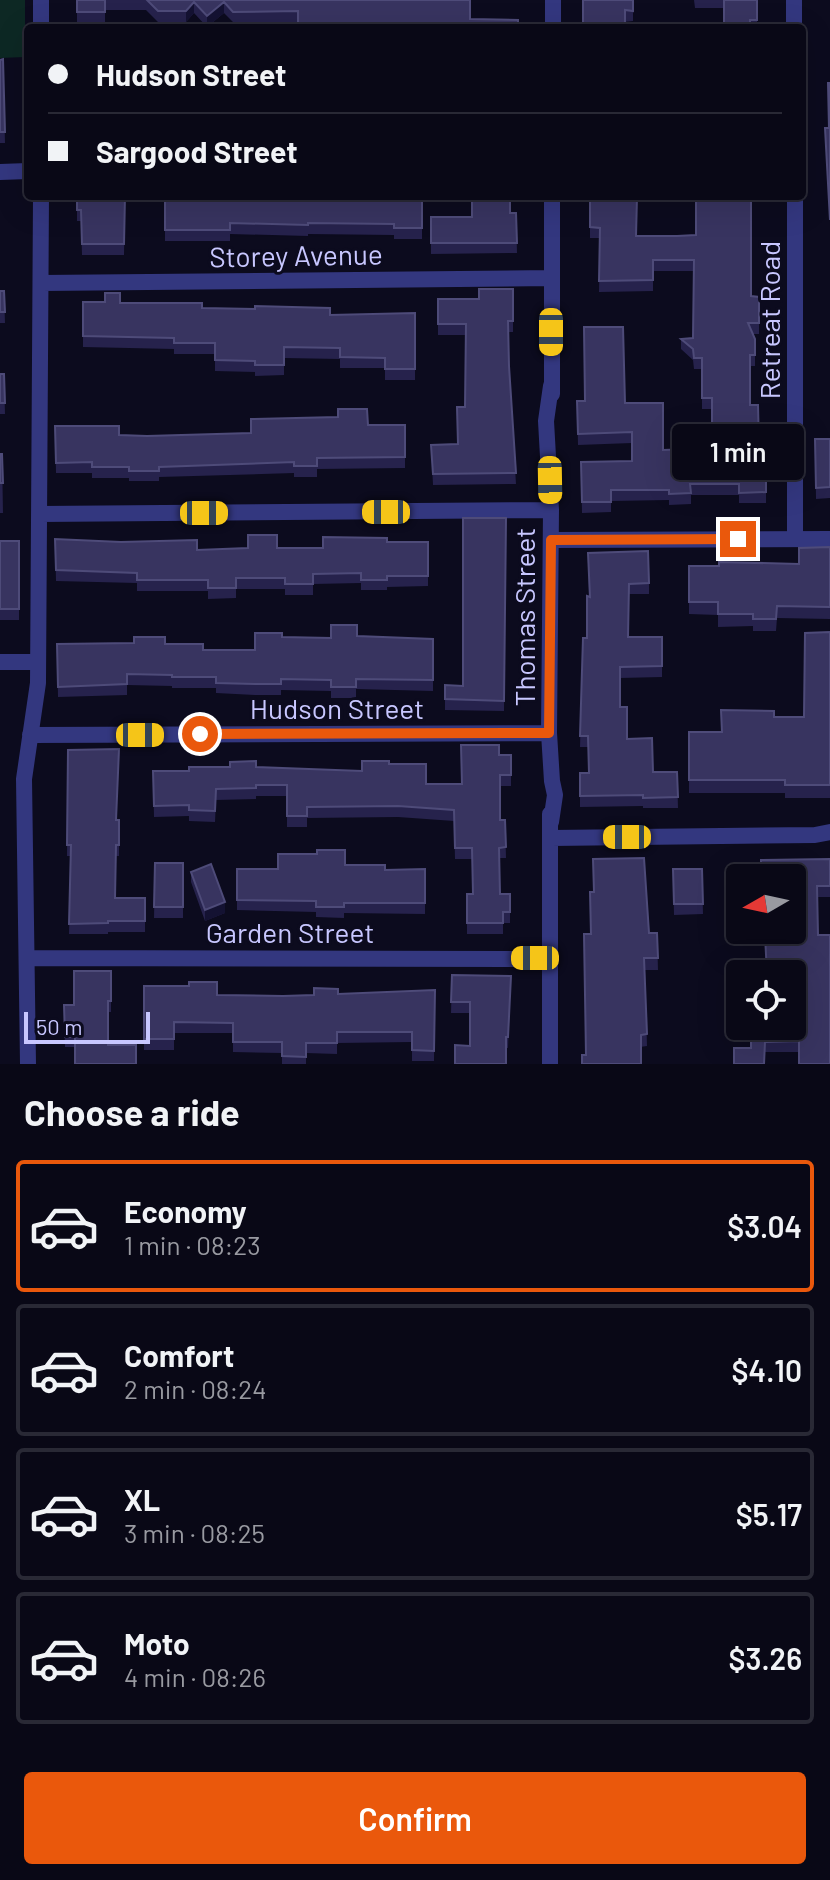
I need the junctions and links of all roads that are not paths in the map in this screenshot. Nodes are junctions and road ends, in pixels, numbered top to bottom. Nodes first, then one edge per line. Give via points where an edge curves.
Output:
1 (41, 0) edge
2 (553, 0) edge
3 (794, 0) edge
4 (41, 24) edge
5 (553, 24) edge
6 (794, 24) edge
7 (24, 171) edge
8 (0, 172) edge
9 (41, 200) edge
10 (552, 200) edge
11 (795, 200) edge
12 (552, 278) junction
13 (41, 283) junction
14 (551, 510) junction
15 (40, 514) junction
16 (795, 539) junction
17 (830, 539) edge
18 (551, 540) junction
19 (0, 662) edge
20 (37, 662) junction
21 (549, 733) junction
22 (30, 735) junction
23 (551, 830) junction
24 (825, 835) edge
25 (28, 958) junction
26 (551, 959) junction
27 (28, 1064) edge
28 (550, 1064) edge

1 - 4 street
2 - 5 street
3 - 6 street
7 - 8 street
9 - 13 street
10 - 12 street, Thomas Street
11 - 16 street, Retreat Road
12 - 13 street, Storey Avenue
12 - 14 street, Thomas Street via 546,421
13 - 15 street
14 - 15 street
14 - 18 street, Thomas Street
15 - 20 street
16 - 17 street
16 - 18 street
18 - 21 street, Thomas Street
19 - 20 street
20 - 22 street
21 - 22 street, Hudson Street
21 - 23 street, Thomas Street via 545,780
22 - 25 street via 24,790
23 - 24 street
23 - 26 street, Thomas Street
25 - 26 street, Garden Street
25 - 27 street
26 - 28 street, Thomas Street

